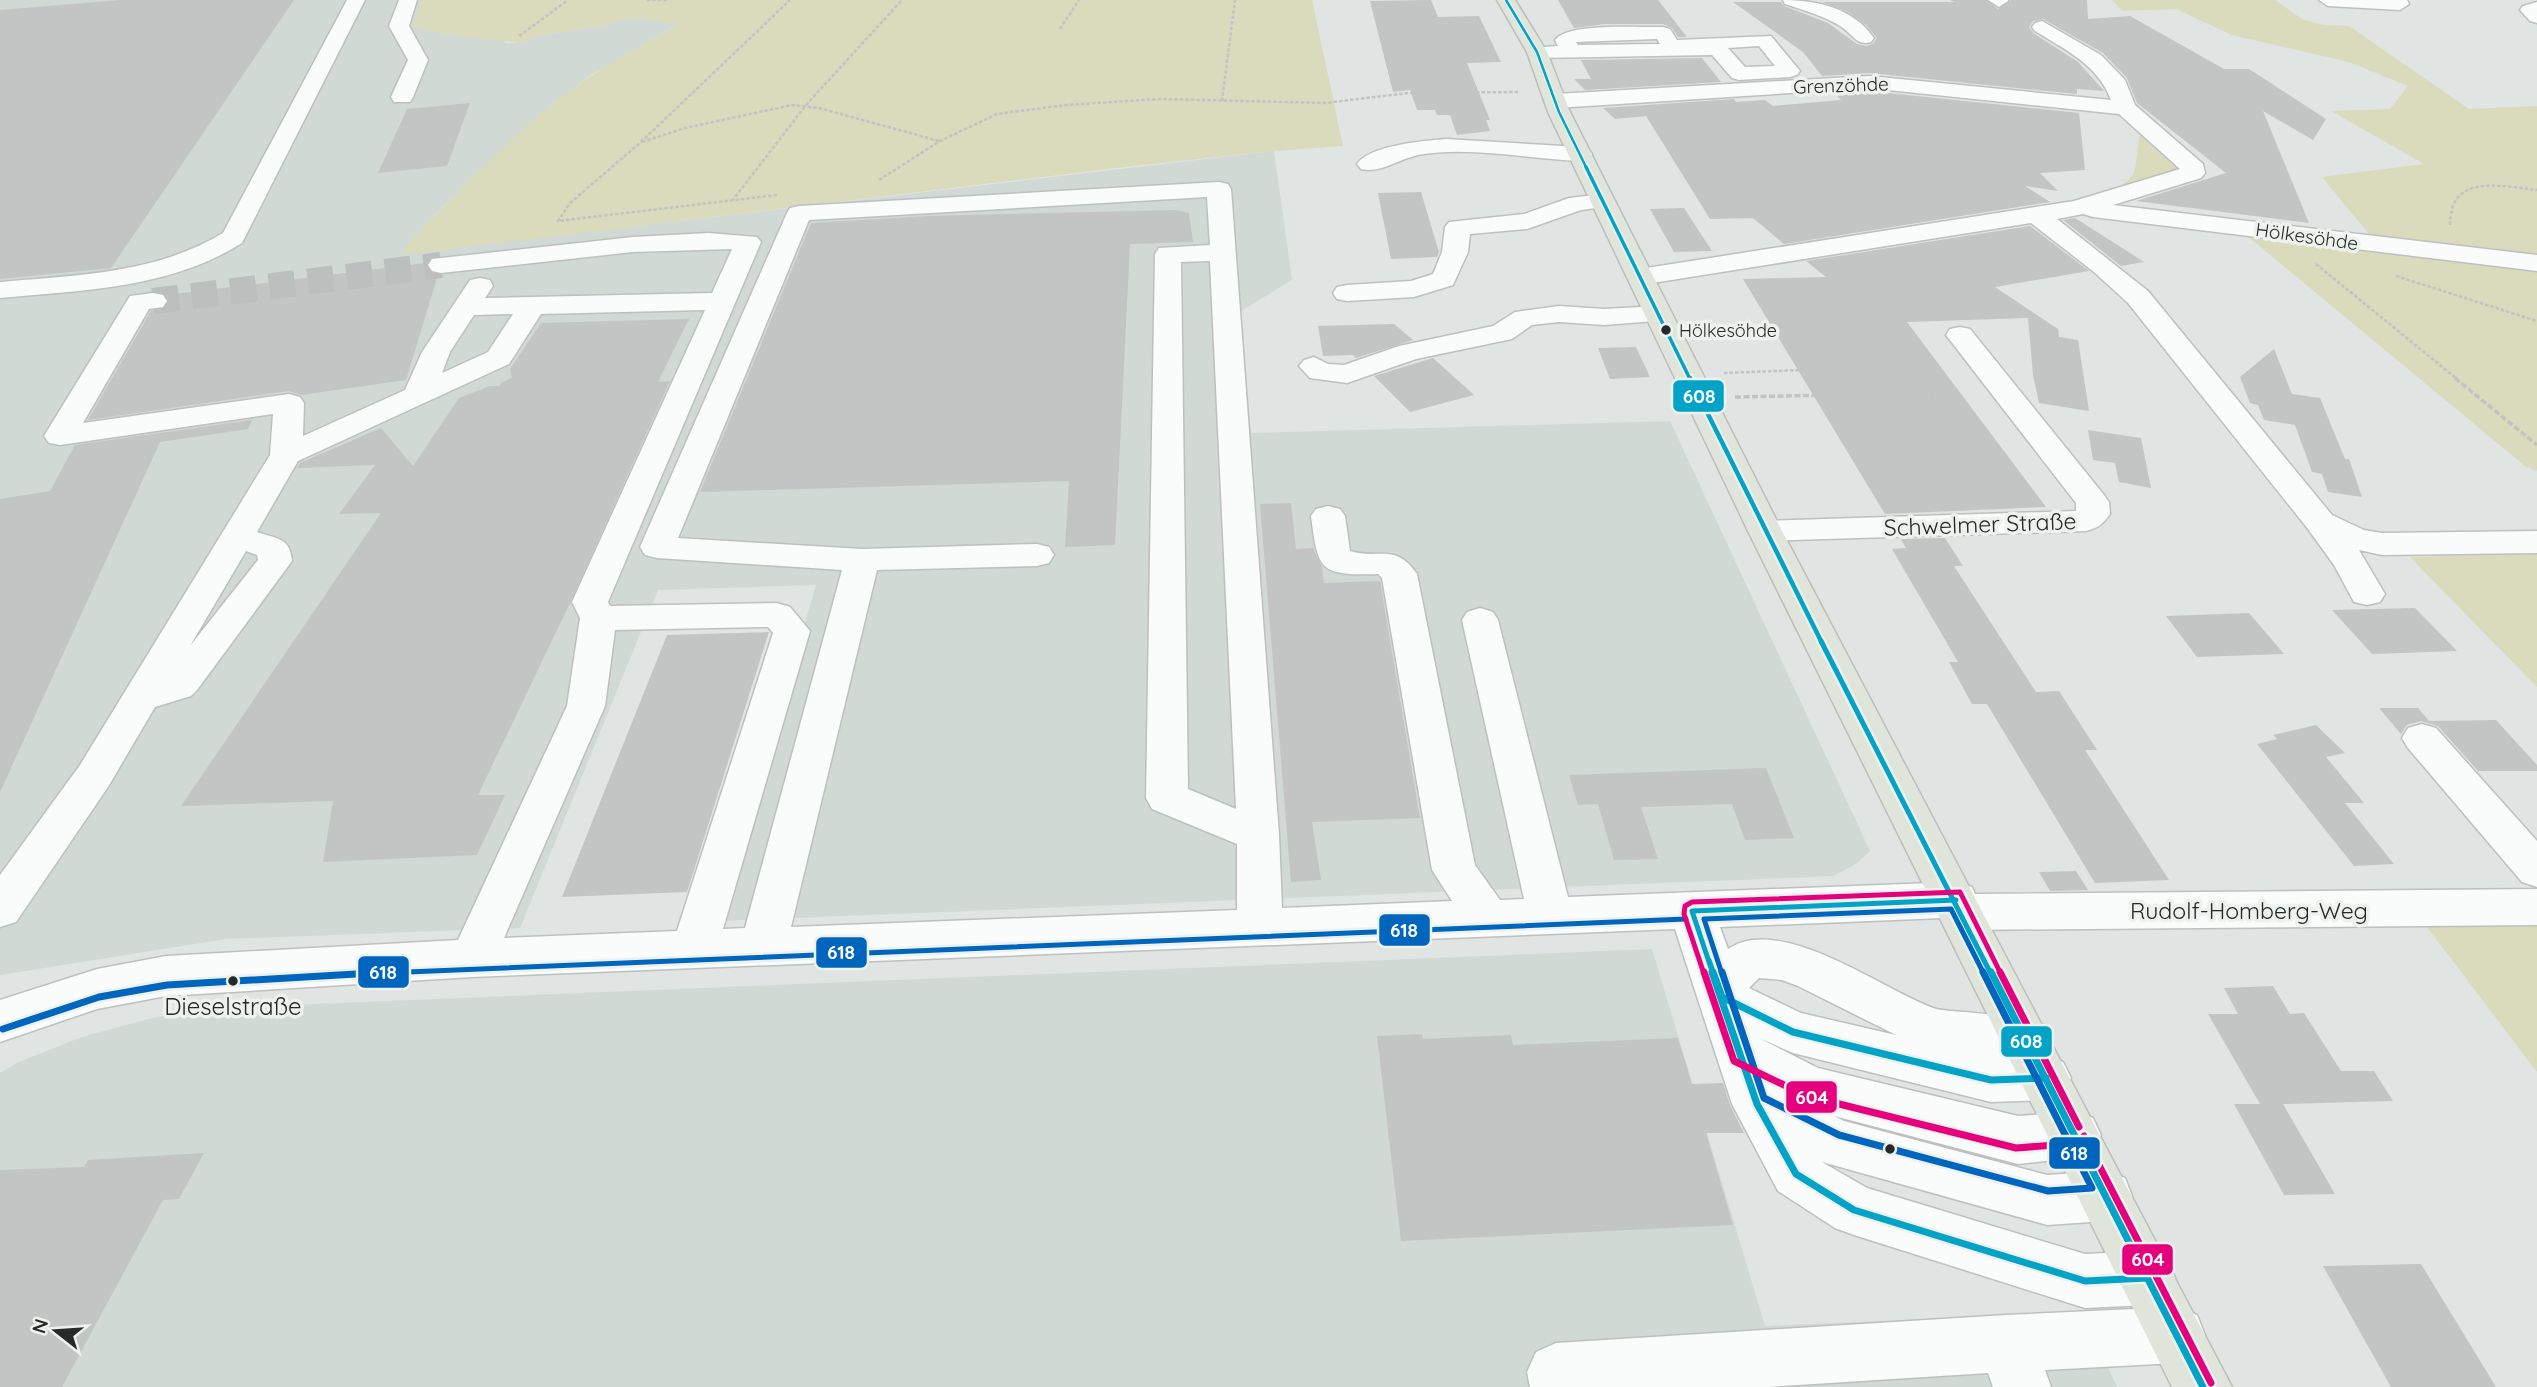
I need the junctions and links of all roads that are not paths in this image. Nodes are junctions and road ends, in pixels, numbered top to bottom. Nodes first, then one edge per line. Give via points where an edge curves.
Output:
1 (356, 0) edge
2 (408, 0) edge
3 (1506, 0) edge
4 (1792, 0) edge
5 (2329, 0) edge
6 (2400, 4) dead end
7 (2537, 8) edge
8 (2537, 17) edge
9 (2042, 27) dead end
10 (1864, 38) dead end
11 (1672, 48) junction
12 (1537, 52) junction
13 (401, 97) dead end
14 (1556, 102) junction
15 (2125, 108) junction
16 (1580, 154) junction
17 (1369, 164) dead end
18 (1603, 201) junction
19 (2077, 208) junction
20 (2035, 214) junction
21 (1223, 253) junction
22 (495, 260) junction
23 (2537, 263) edge
24 (441, 265) tunnel mouth
25 (1640, 277) junction
26 (0, 290) edge
27 (1347, 293) dead end
28 (153, 301) tunnel mouth
29 (722, 301) junction
30 (532, 306) junction
31 (467, 307) junction
32 (1658, 314) junction
33 (1960, 335) dead end
34 (1314, 366) dead end
35 (418, 394) junction
36 (286, 455) junction
37 (1328, 516) dead end
38 (2320, 522) junction
39 (1765, 531) junction
40 (2537, 542) edge
41 (1037, 555) dead end
42 (862, 559) junction
43 (2367, 594) dead end
44 (598, 618) junction
45 (1480, 620) dead end
46 (2422, 738) dead end
47 (1258, 835) junction
48 (2537, 870) edge
49 (1959, 906) junction
50 (2537, 907) edge
51 (0, 909) edge
52 (1692, 911) junction
53 (1550, 915) junction
54 (1486, 917) junction
55 (1260, 928) junction
56 (763, 947) junction
57 (694, 949) junction
58 (472, 958) junction
59 (1722, 997) junction
60 (0, 1021) edge
61 (1739, 1054) junction
62 (2036, 1059) junction
63 (1757, 1104) junction
64 (2075, 1135) junction
65 (2106, 1195) junction
66 (2147, 1278) junction
67 (2176, 1335) junction
68 (2014, 1365) edge
69 (1559, 1387) edge
70 (2203, 1387) edge

1 - 26 street via 233,238 181,264 141,273
2 - 13 street via 399,26 418,60
3 - 12 main road
4 - 10 street via 1843,18
5 - 6 street
7 - 8 street via 2530,10
9 - 15 street, Hölkesöhde via 2094,59 2114,80
11 - 11 street via 1718,49 1739,74 1790,71 1764,40
11 - 12 street
12 - 14 main road
14 - 15 street, Grenzöhde via 1869,82
14 - 16 main road
15 - 19 street, Hölkesöhde via 2191,164 2193,173
16 - 17 street via 1451,146 1386,155
16 - 18 main road
18 - 25 main road
18 - 27 street via 1578,203 1527,222 1458,227 1455,252 1444,279 1414,289
19 - 20 street, Hölkesöhde
19 - 23 street, Hölkesöhde
20 - 25 street, Hölkesöhde
20 - 38 street via 2138,297
21 - 42 street via 1219,189 799,213 657,547
21 - 47 street
21 - 47 street via 1168,254 1167,798
22 - 24 street
22 - 29 street via 699,239 748,242
22 - 31 street
25 - 32 main road
28 - 36 street via 140,303 60,436 289,403
29 - 30 street
29 - 44 street via 590,602
30 - 31 street
30 - 35 street via 499,358
31 - 35 street via 436,352
32 - 34 street via 1525,318 1502,333 1409,352 1347,374 1321,372
32 - 39 main road
33 - 39 street, Schwelmer Straße via 2092,502 2093,514 2086,521
35 - 36 street
36 - 51 street via 94,776
37 - 54 street via 1334,557 1350,564 1386,563 1399,574 1454,870
38 - 40 street via 2355,539 2382,544
38 - 43 street
39 - 49 main road
41 - 42 street
42 - 56 street
44 - 57 street via 777,615 792,631
44 - 58 street via 586,706
45 - 53 street
46 - 48 street
47 - 55 street
49 - 50 street, Rudolf-Homberg-Weg
49 - 52 street
49 - 62 main road
52 - 53 street
52 - 59 street
53 - 54 street
54 - 55 street
55 - 56 street
56 - 57 street
57 - 58 street
58 - 60 street via 166,976 97,989
59 - 61 street
59 - 62 street via 1793,1032 1991,1080
59 - 62 street via 1730,973 1751,958 1784,961 1929,1029
61 - 63 street
61 - 64 street via 1810,1088 2018,1140
62 - 64 main road
63 - 65 street via 1836,1143 2047,1200
63 - 66 street via 1796,1174 1854,1210 2085,1281
64 - 65 main road
65 - 66 main road
66 - 67 main road
67 - 68 street
67 - 70 main road
68 - 69 street via 1556,1372

